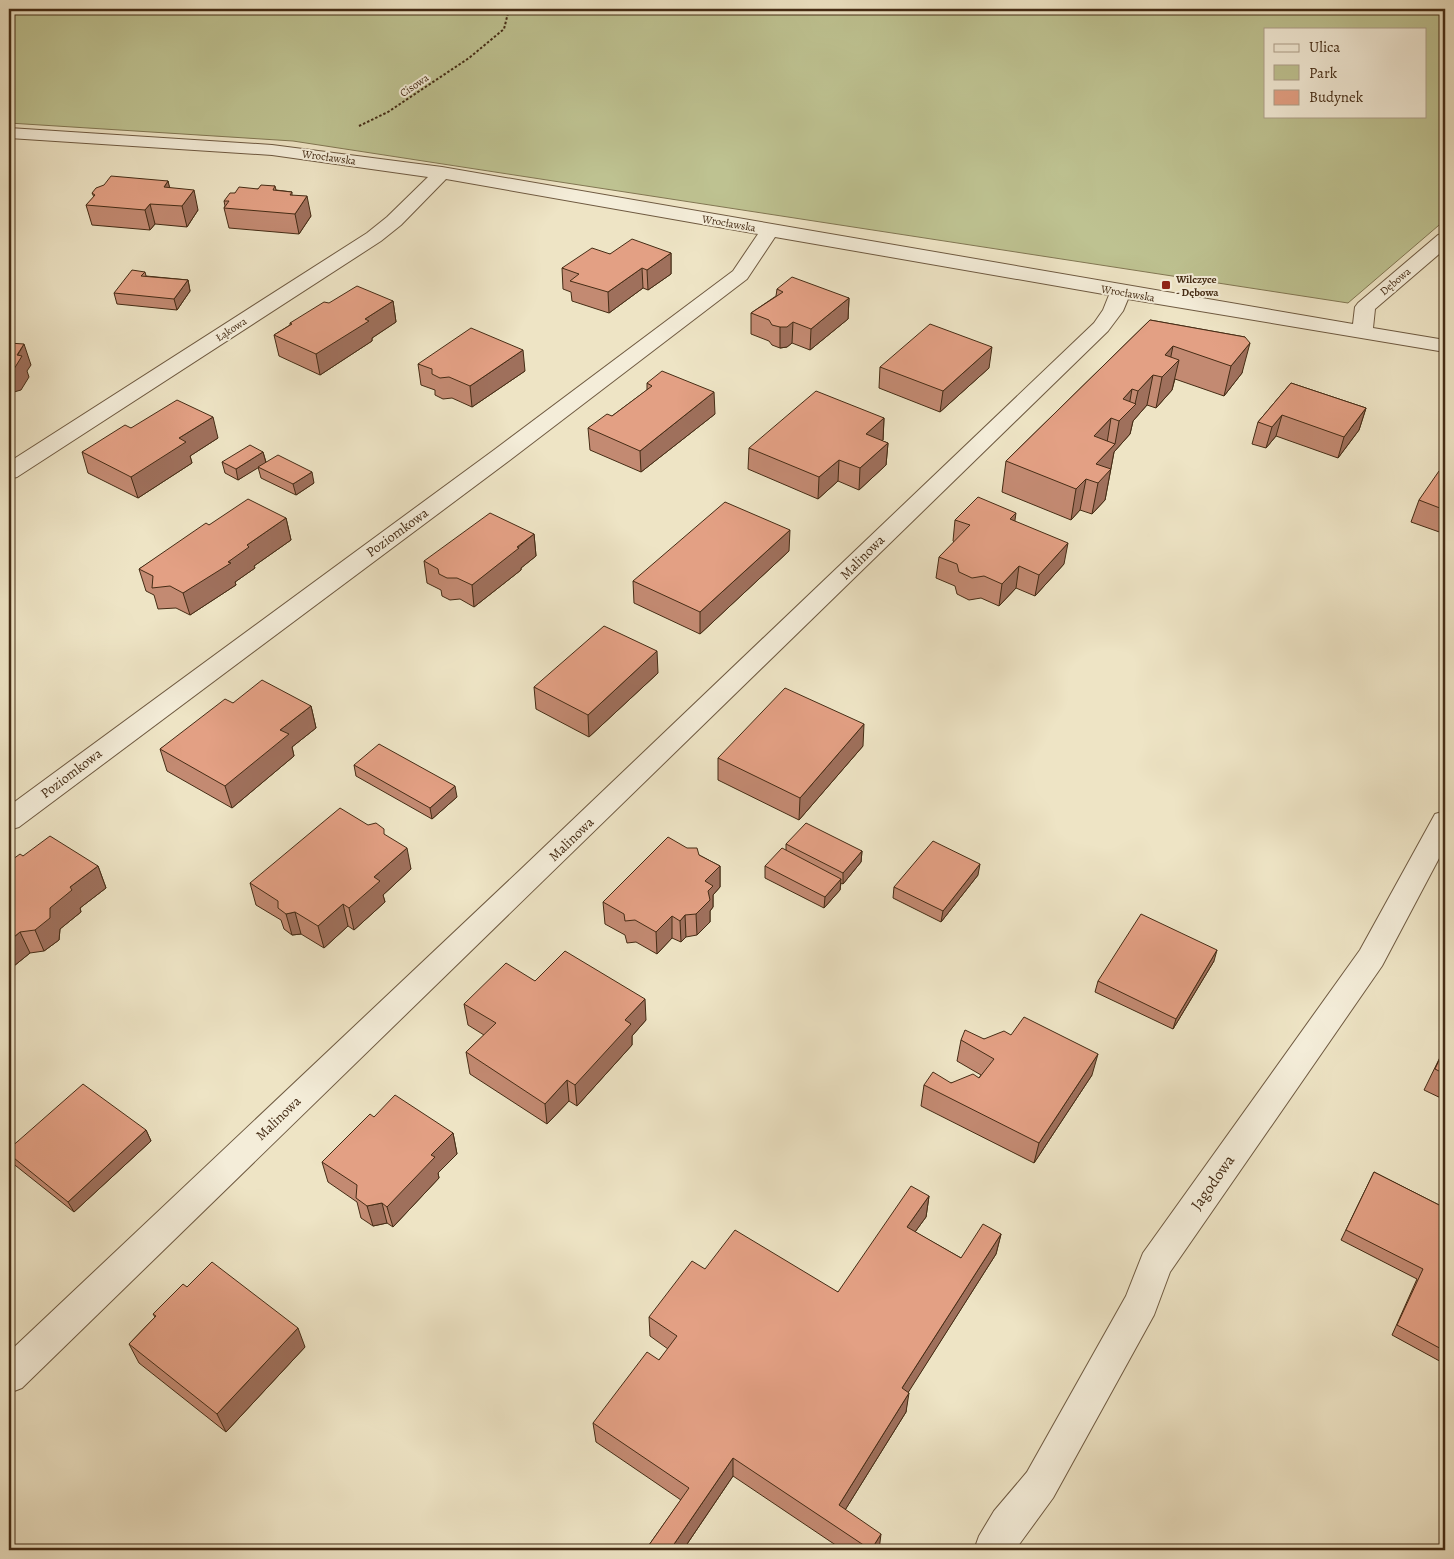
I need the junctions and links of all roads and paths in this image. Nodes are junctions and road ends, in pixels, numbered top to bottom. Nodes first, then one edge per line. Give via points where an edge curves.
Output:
1 (509, 9) edge
2 (9, 133) edge
3 (309, 154) junction
4 (442, 173) junction
5 (770, 230) junction
6 (1445, 239) edge
7 (1121, 291) junction
8 (1362, 332) junction
9 (1445, 346) edge
10 (9, 472) edge
11 (9, 820) edge
12 (1445, 821) edge
13 (9, 1376) edge
14 (993, 1550) edge

1 - 3 path, Cisowa via 504,28 469,58 388,112 313,148
2 - 3 street, Wrocławska
3 - 4 street, Wrocławska
4 - 5 street, Wrocławska
4 - 10 street, Łąkowa via 374,237
5 - 7 street, Wrocławska
5 - 11 street, Poziomkowa via 740,275
6 - 8 street, Dębowa via 1365,307
7 - 8 street, Wrocławska
7 - 13 street, Malinowa via 1113,311 1101,326 589,822
8 - 9 street, Wrocławska
12 - 14 street, Jagodowa via 1372,958 1155,1264 1141,1303 1040,1486 1008,1524

